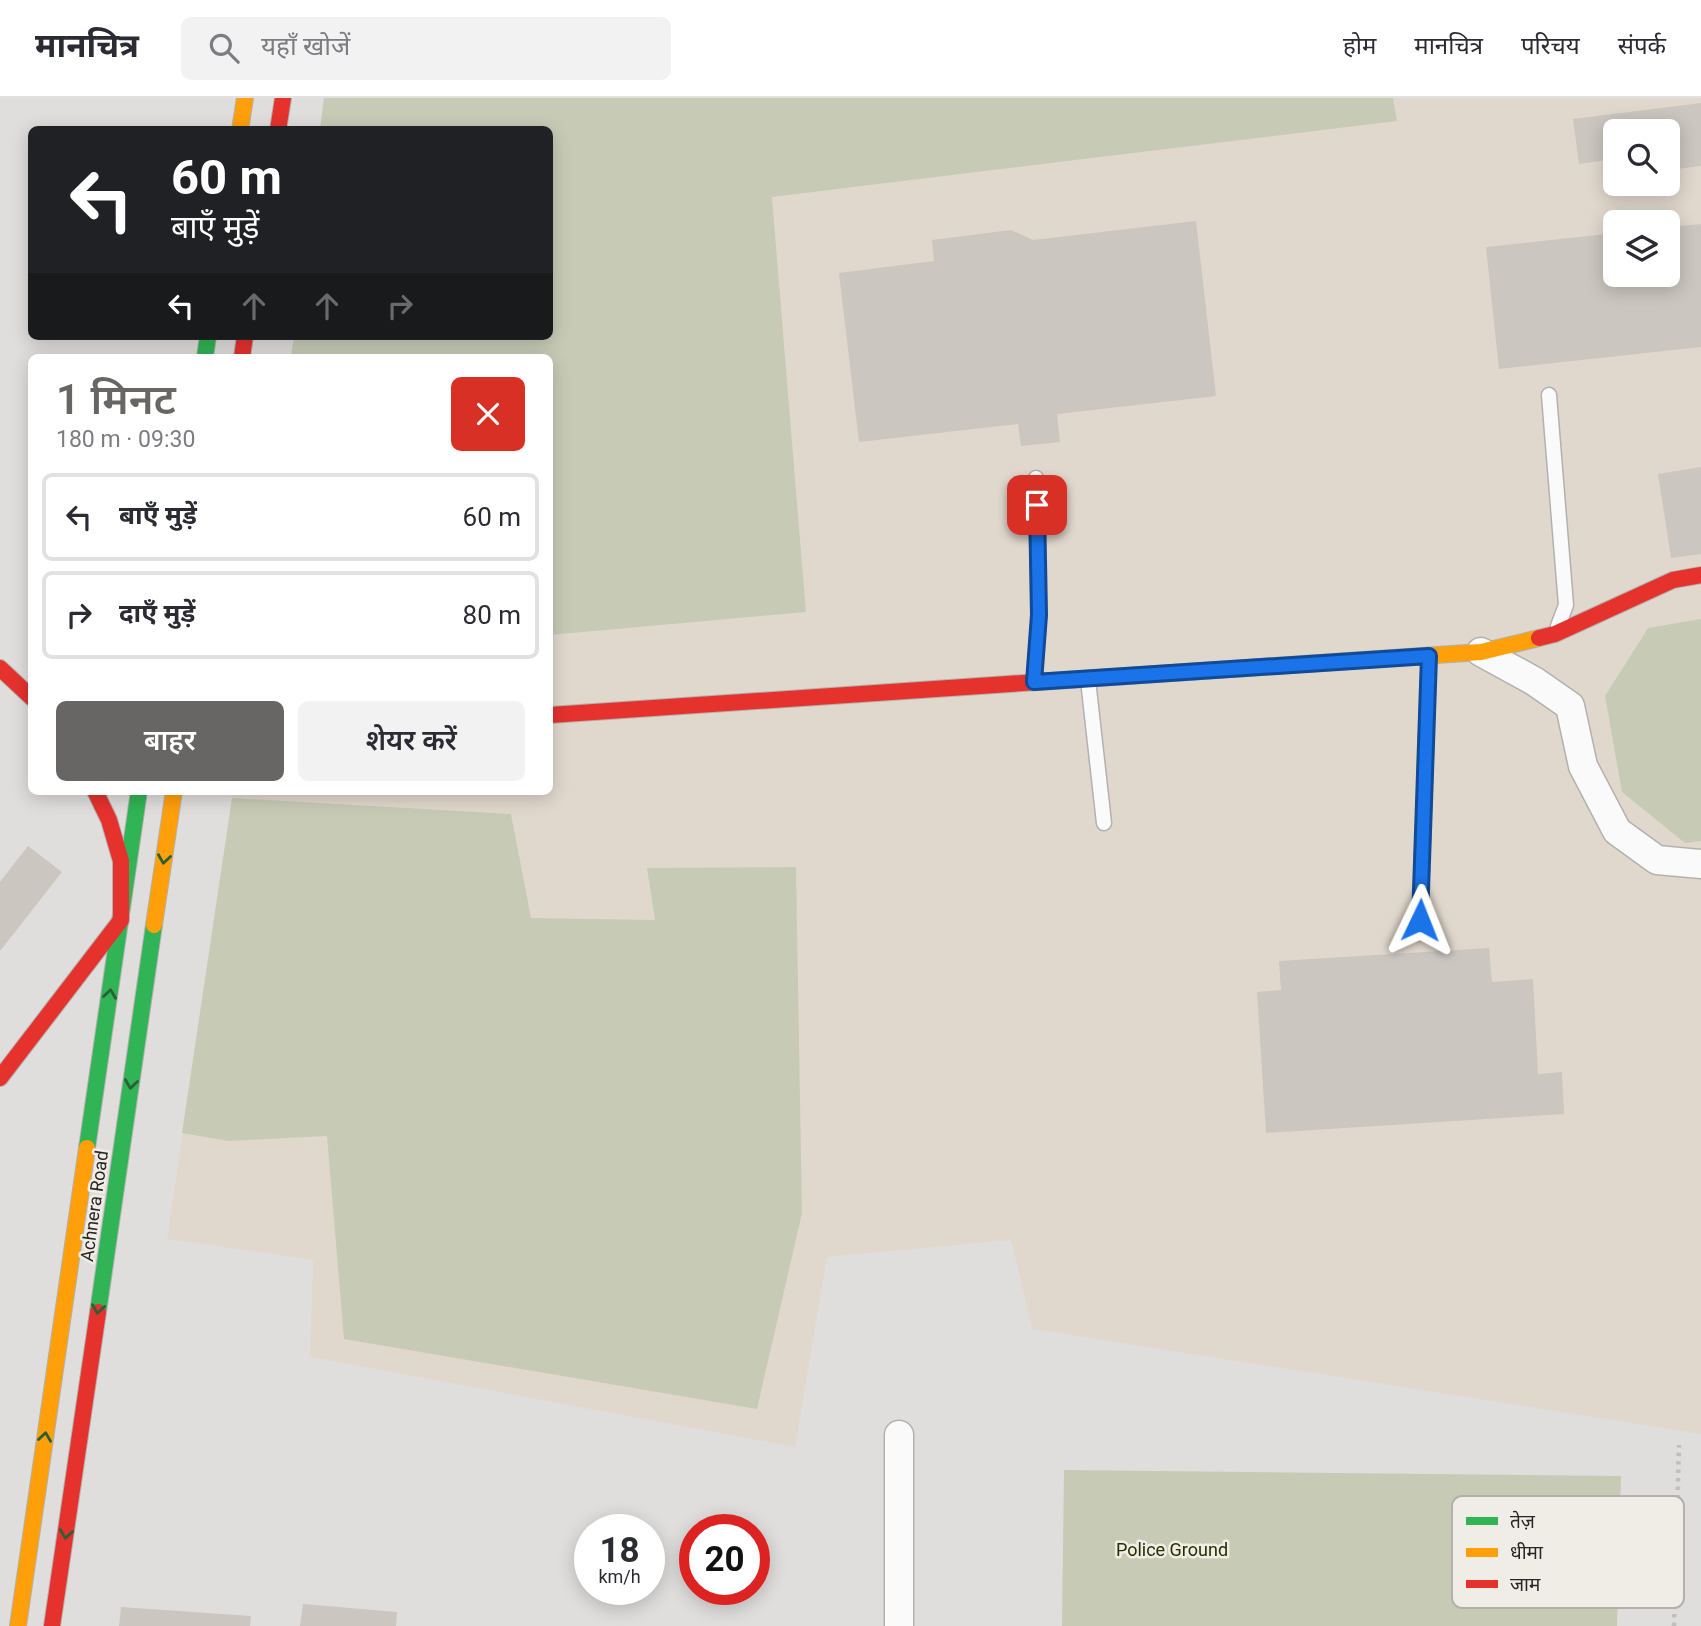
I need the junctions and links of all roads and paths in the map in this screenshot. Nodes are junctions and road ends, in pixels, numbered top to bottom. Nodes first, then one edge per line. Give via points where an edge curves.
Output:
1 (245, 98) edge
2 (283, 98) edge
3 (241, 126) edge
4 (279, 126) edge
5 (1549, 395) dead end
6 (1036, 478) dead end
7 (1701, 575) edge
8 (1555, 634) junction
9 (1481, 652) junction
10 (1429, 656) junction
11 (0, 668) edge
12 (1088, 678) junction
13 (28, 681) edge
14 (1034, 682) junction
15 (28, 694) edge
16 (553, 715) edge
17 (97, 795) edge
18 (138, 795) edge
19 (173, 795) edge
20 (1104, 823) dead end
21 (1701, 864) edge
22 (121, 920) junction
23 (1420, 920) dead end
24 (0, 1078) edge
25 (899, 1435) dead end
26 (1679, 1445) dead end
27 (1678, 1496) edge
28 (1674, 1608) edge
29 (18, 1626) edge
30 (52, 1626) edge
31 (899, 1626) edge
32 (1674, 1626) edge

1 - 3 main road
2 - 4 main road
5 - 8 lane via 1566,605
6 - 14 lane via 1039,615
7 - 8 main road via 1673,580
8 - 9 main road
9 - 10 main road
9 - 21 street via 1570,706 1583,766 1616,831 1657,860
10 - 12 main road
10 - 23 lane
11 - 13 main road
11 - 15 main road
12 - 14 main road
12 - 20 lane
14 - 16 main road
17 - 22 main road via 121,861
18 - 22 main road, Achnera Road
19 -> 30 main road, Achnera Road
22 - 24 main road
29 -> 22 main road, Achnera Road
25 - 31 street
26 - 27 path
28 - 32 path

